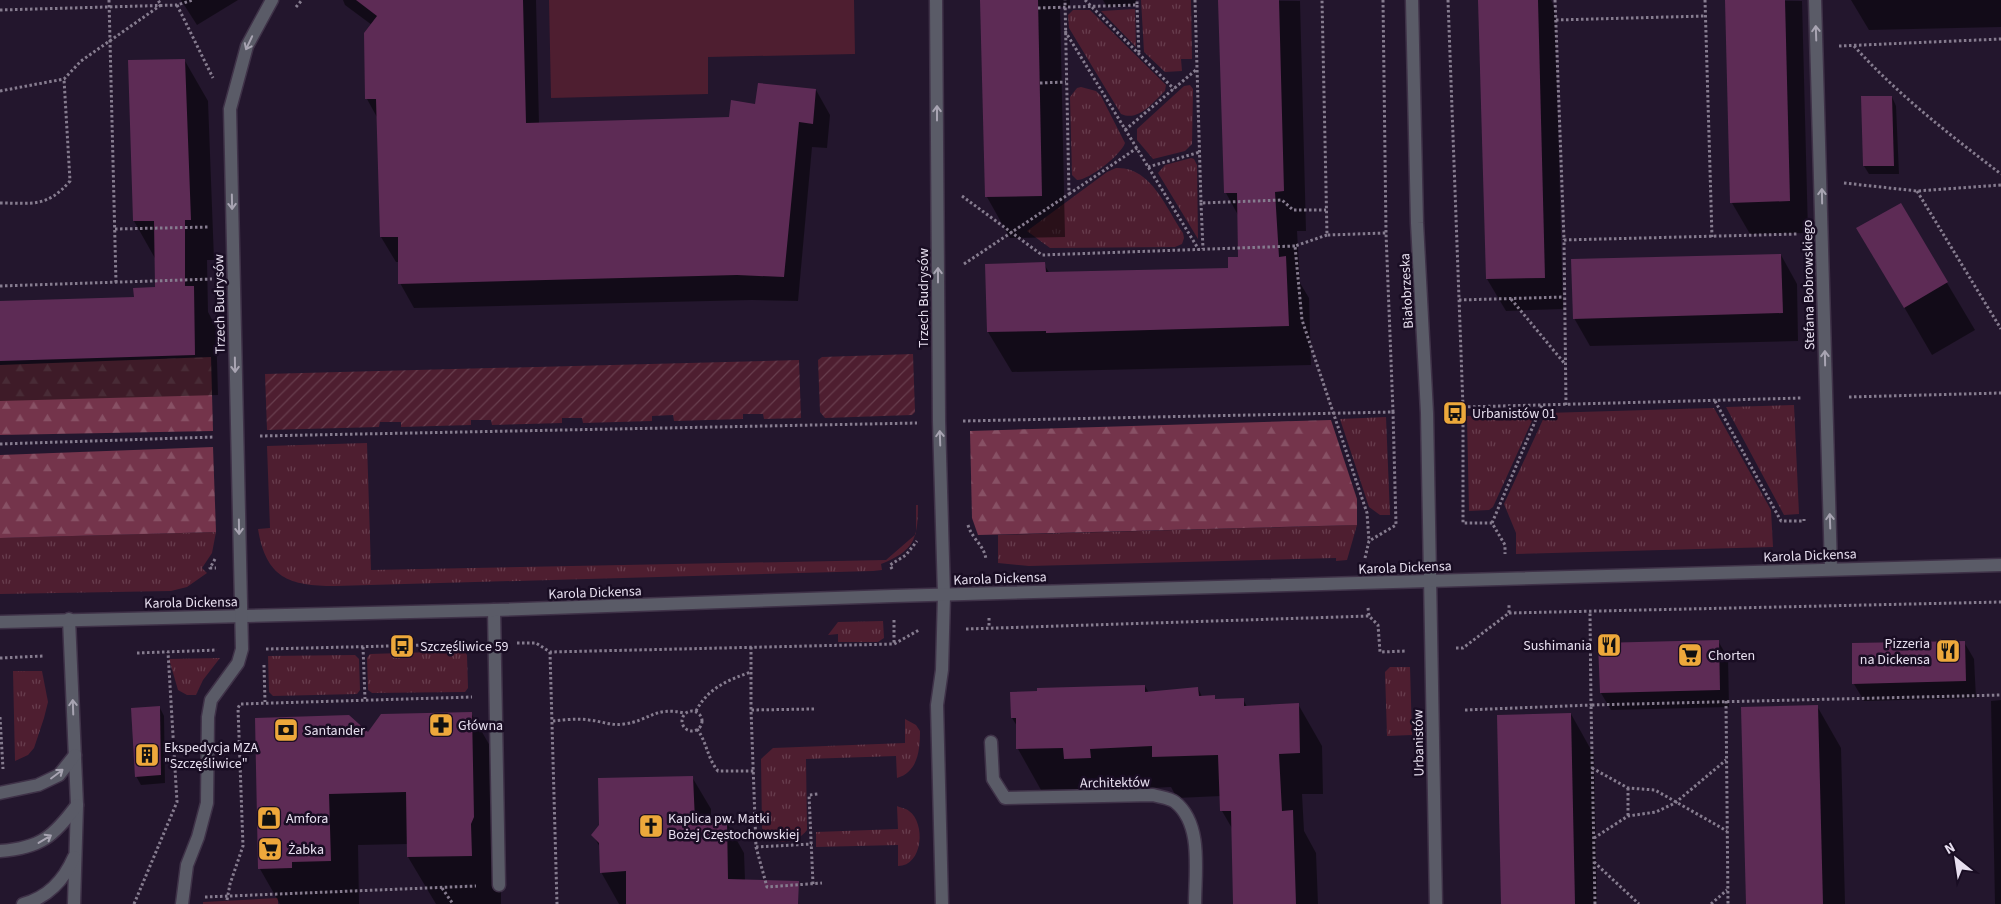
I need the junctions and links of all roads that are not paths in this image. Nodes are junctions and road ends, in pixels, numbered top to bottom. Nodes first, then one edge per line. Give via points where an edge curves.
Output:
1 (272, 0) edge
2 (936, 0) edge
3 (1412, 0) edge
4 (1815, 0) edge
5 (2001, 565) edge
6 (1831, 570) junction
7 (1431, 581) junction
8 (944, 595) junction
9 (494, 610) junction
10 (241, 617) junction
11 (69, 619) junction
12 (0, 622) edge
13 (991, 742) dead end
14 (75, 755) junction
15 (0, 793) edge
16 (77, 805) junction
17 (77, 850) junction
18 (0, 851) edge
19 (499, 885) road end
20 (23, 904) edge
21 (74, 904) edge
22 (182, 904) edge
23 (942, 904) edge
24 (1196, 904) edge
25 (1436, 904) edge

1 -> 10 street, Trzech Budrysów via 247,46 230,109
8 -> 2 street, Trzech Budrysów via 939,421
3 - 7 street, Białobrzeska
6 -> 4 street, Stefana Bobrowskiego
5 - 6 street, Karola Dickensa
6 - 7 street, Karola Dickensa
7 - 8 street, Karola Dickensa
7 - 25 street, Urbanistów
8 - 9 street, Karola Dickensa
8 - 23 street, Trzech Budrysów via 942,670 937,705
9 - 10 street, Karola Dickensa
9 - 19 street
10 - 11 street, Karola Dickensa
10 - 22 street, Trzech Budrysów via 242,649 238,664 212,700 208,717 207,803 187,865
11 - 12 street, Karola Dickensa
14 -> 11 street
13 - 24 street, Architektów via 993,778 1005,798 1153,795 1174,801 1188,816 1194,836
15 -> 14 street via 38,786 59,775
14 - 16 street
16 - 17 street
18 -> 16 street via 38,844 57,832
17 - 20 street via 58,884 37,900
17 - 21 street

